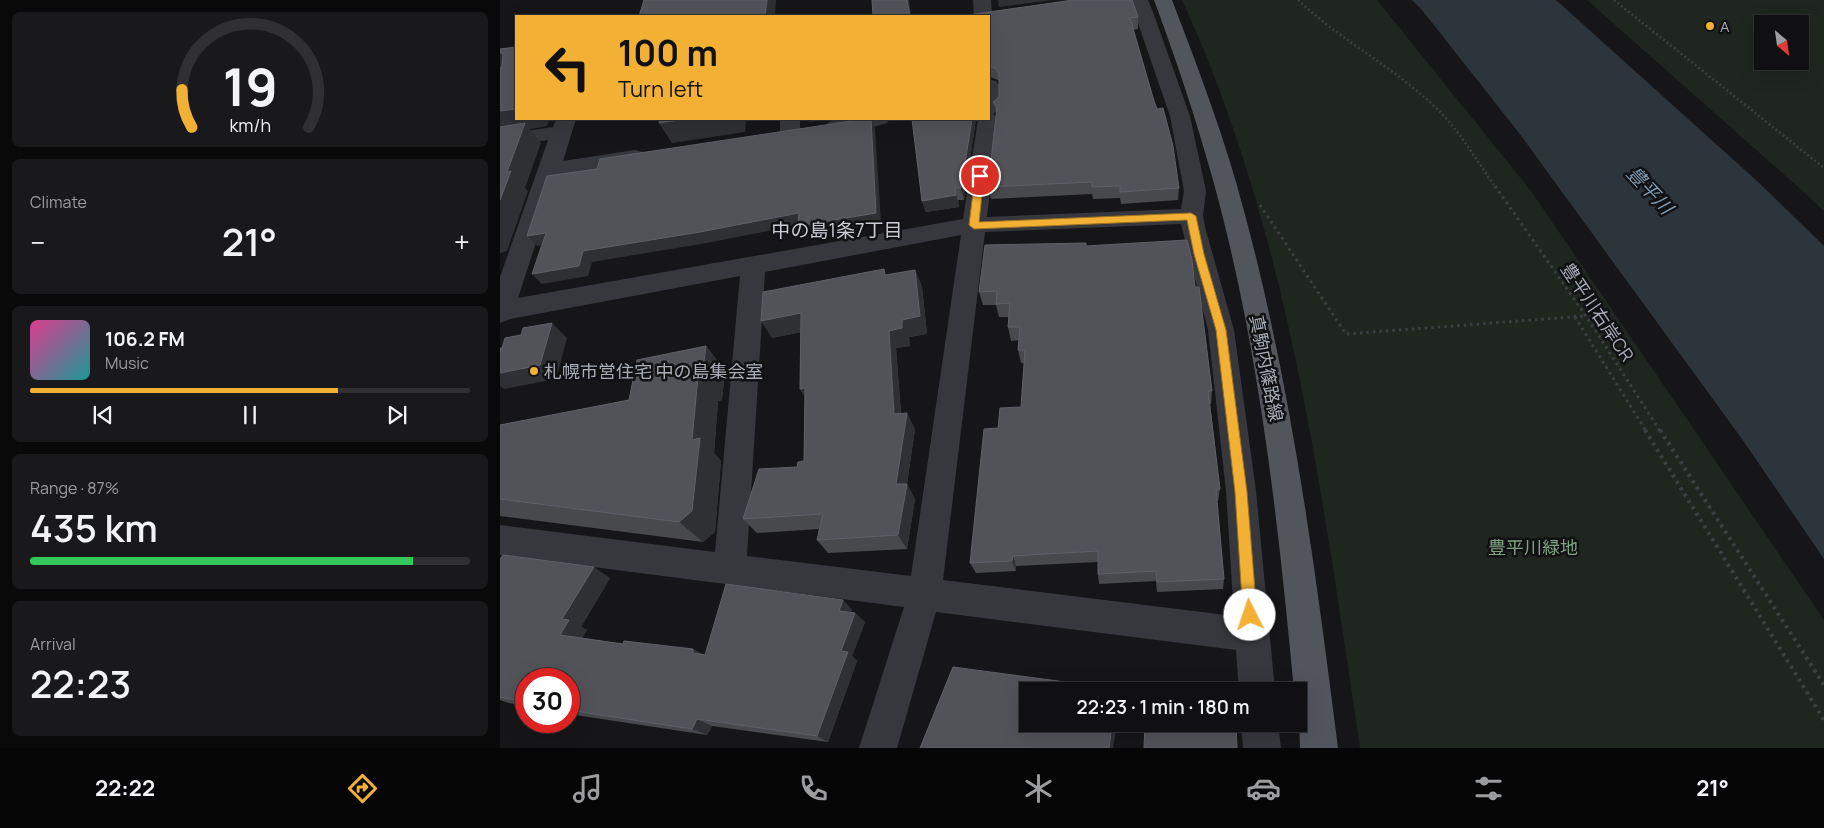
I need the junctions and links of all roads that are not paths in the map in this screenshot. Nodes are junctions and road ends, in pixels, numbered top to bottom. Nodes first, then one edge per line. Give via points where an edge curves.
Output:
1 (982, 0) edge
2 (1138, 0) edge
3 (1163, 0) edge
4 (1003, 14) edge
5 (984, 15) edge
6 (990, 15) edge
7 (872, 120) edge
8 (987, 120) edge
9 (564, 125) edge
10 (795, 129) edge
11 (500, 141) edge
12 (657, 153) edge
13 (548, 170) junction
14 (1191, 216) junction
15 (974, 225) junction
16 (753, 265) junction
17 (500, 312) edge
18 (500, 540) edge
19 (730, 568) junction
20 (925, 593) junction
21 (1251, 635) junction
22 (1255, 682) edge
23 (1261, 732) edge
24 (878, 748) edge
25 (1262, 748) edge
26 (1319, 748) edge

1 - 5 street
2 - 14 street via 1180,116 1195,191
3 - 26 main road, 真駒内篠路線 via 1207,116 1248,270 1272,388 1290,505
4 - 6 street
7 - 10 street
8 - 15 street
9 - 11 street
9 - 13 street
12 - 13 street
13 - 17 street
14 - 15 street
14 - 21 street via 1222,339 1241,492
15 - 16 street
15 - 20 street
16 - 17 street
16 - 19 street
18 - 19 street
19 - 20 street
20 - 21 street
20 - 24 street
21 - 22 street
23 - 25 street

